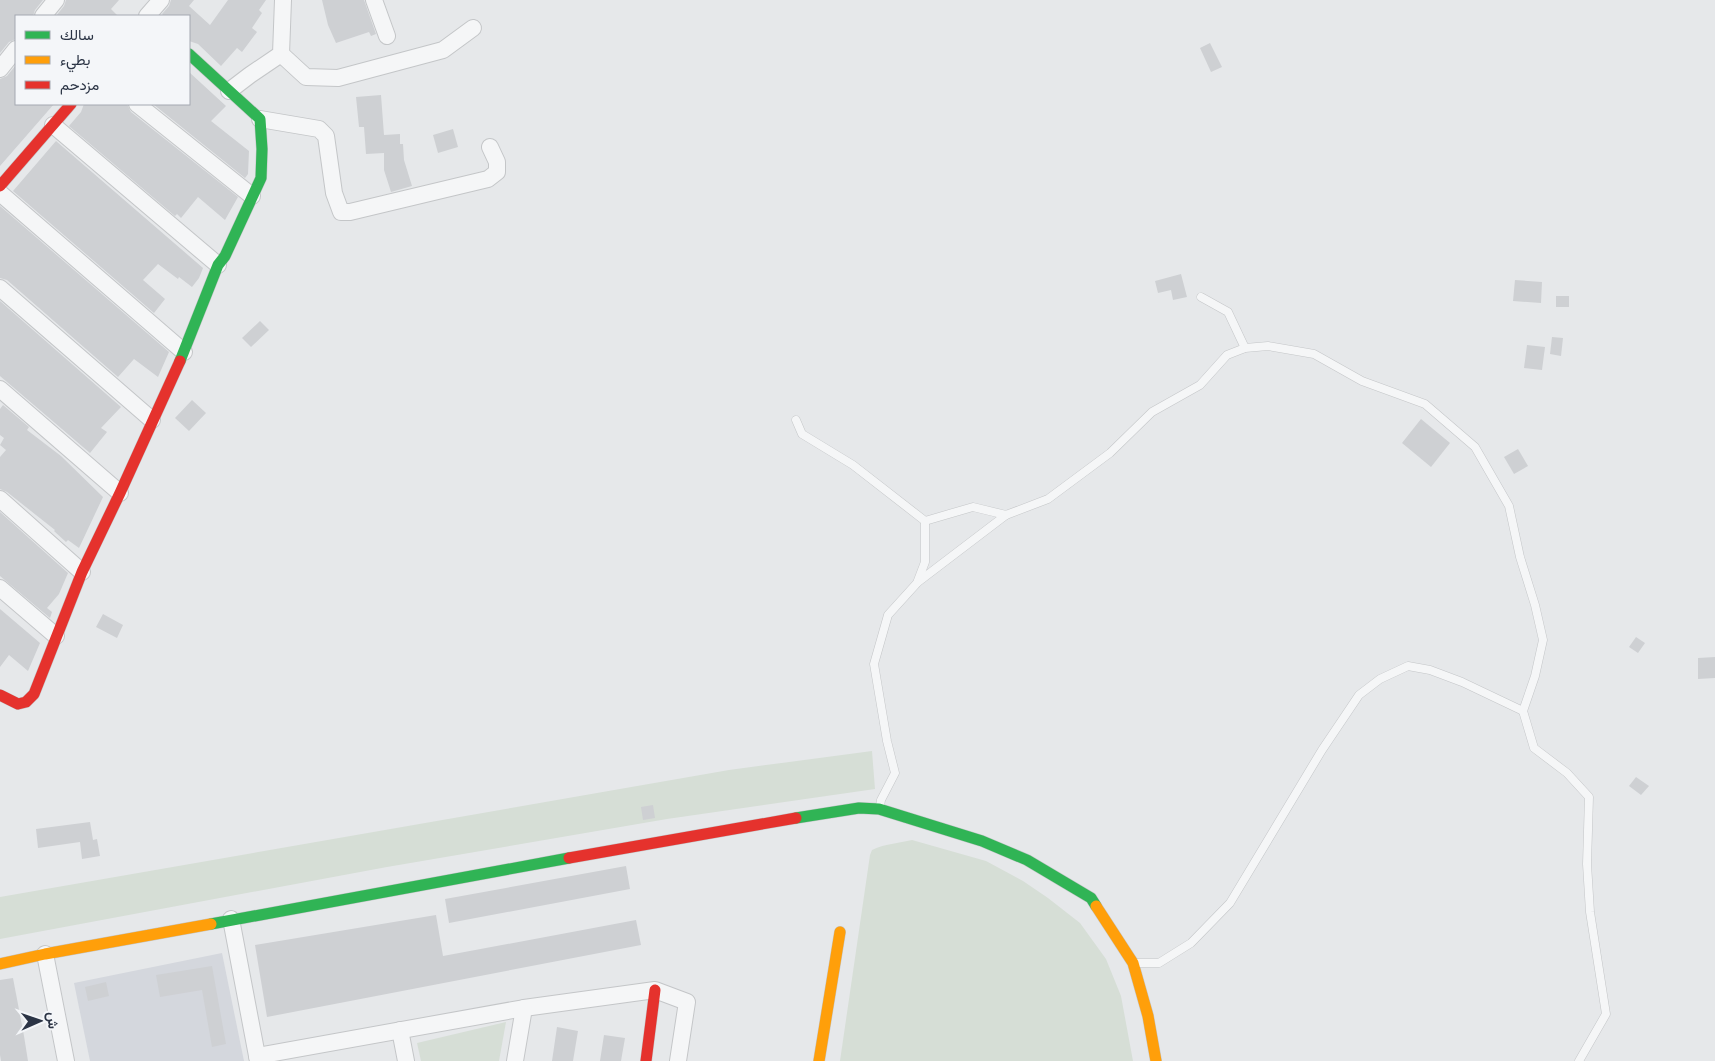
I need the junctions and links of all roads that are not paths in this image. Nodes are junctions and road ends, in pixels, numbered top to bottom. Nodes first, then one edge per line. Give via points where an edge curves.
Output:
1 (56, 0) edge
2 (162, 0) edge
3 (283, 0) edge
4 (374, 0) edge
5 (44, 15) edge
6 (148, 15) edge
7 (473, 28) dead end
8 (387, 36) dead end
9 (15, 50) edge
10 (281, 54) junction
11 (190, 55) edge
12 (0, 68) edge
13 (229, 91) junction
14 (71, 105) edge
15 (138, 105) edge
16 (260, 119) junction
17 (53, 125) junction
18 (490, 147) dead end
19 (0, 186) edge
20 (0, 193) edge
21 (252, 196) junction
22 (218, 265) junction
23 (0, 288) edge
24 (1201, 297) dead end
25 (1245, 348) junction
26 (184, 352) junction
27 (0, 389) edge
28 (152, 420) junction
29 (796, 420) dead end
30 (120, 493) junction
31 (0, 499) edge
32 (1006, 516) junction
33 (925, 521) junction
34 (82, 572) junction
35 (917, 583) junction
36 (0, 588) edge
37 (56, 636) junction
38 (0, 695) edge
39 (1523, 712) junction
40 (879, 809) junction
41 (232, 920) junction
42 (840, 932) dead end
43 (45, 954) junction
44 (1134, 963) junction
45 (0, 964) edge
46 (655, 990) junction
47 (524, 1008) junction
48 (400, 1030) junction
49 (258, 1058) edge
50 (66, 1061) edge
51 (406, 1061) edge
52 (515, 1061) edge
53 (646, 1061) edge
54 (678, 1061) edge
55 (819, 1061) edge
56 (1156, 1061) edge
57 (1579, 1061) edge

1 - 5 street
2 - 6 street
3 - 10 street
4 - 8 street
7 - 10 street via 443,50 338,78 306,77
9 - 12 street
10 - 13 street
11 - 13 street
13 - 16 street
14 - 17 street
15 - 21 street
16 - 18 street via 319,129 326,136 334,193 341,212 488,179 497,172 497,162
16 - 21 street via 261,178
17 - 19 street
17 - 22 street
20 - 26 street
21 - 22 street
22 - 26 street
23 - 28 street
24 - 25 lane via 1228,312
25 - 32 lane via 1227,355 1200,385 1152,412 1110,453 1048,499
25 - 39 lane via 1268,346 1314,354 1362,381 1425,404 1475,447 1509,506 1543,640
26 - 28 street
27 - 30 street
28 - 30 street
29 - 33 lane via 802,434 853,465
30 - 34 street
31 - 34 street
32 - 33 lane via 973,506
32 - 35 lane
33 - 35 lane via 925,562
34 - 37 street
35 - 40 lane via 888,615 874,664 895,773
36 - 37 street
37 - 38 street via 28,702 20,705 10,703
39 - 44 lane via 1430,670 1408,666 1380,679 1359,695 1322,750 1230,903 1191,943 1159,963
39 - 57 lane via 1534,748 1567,773 1590,797 1587,864 1590,912 1606,1014
40 - 41 street via 859,808 711,832
40 - 44 street via 982,841 1018,856 1091,898
41 - 43 street
41 - 49 street
42 - 55 street
43 - 45 street
43 - 50 street
44 - 56 street
46 - 47 street
46 - 53 street
46 - 54 street via 687,1002
47 - 48 street
47 - 52 street
48 - 49 street
48 - 51 street

